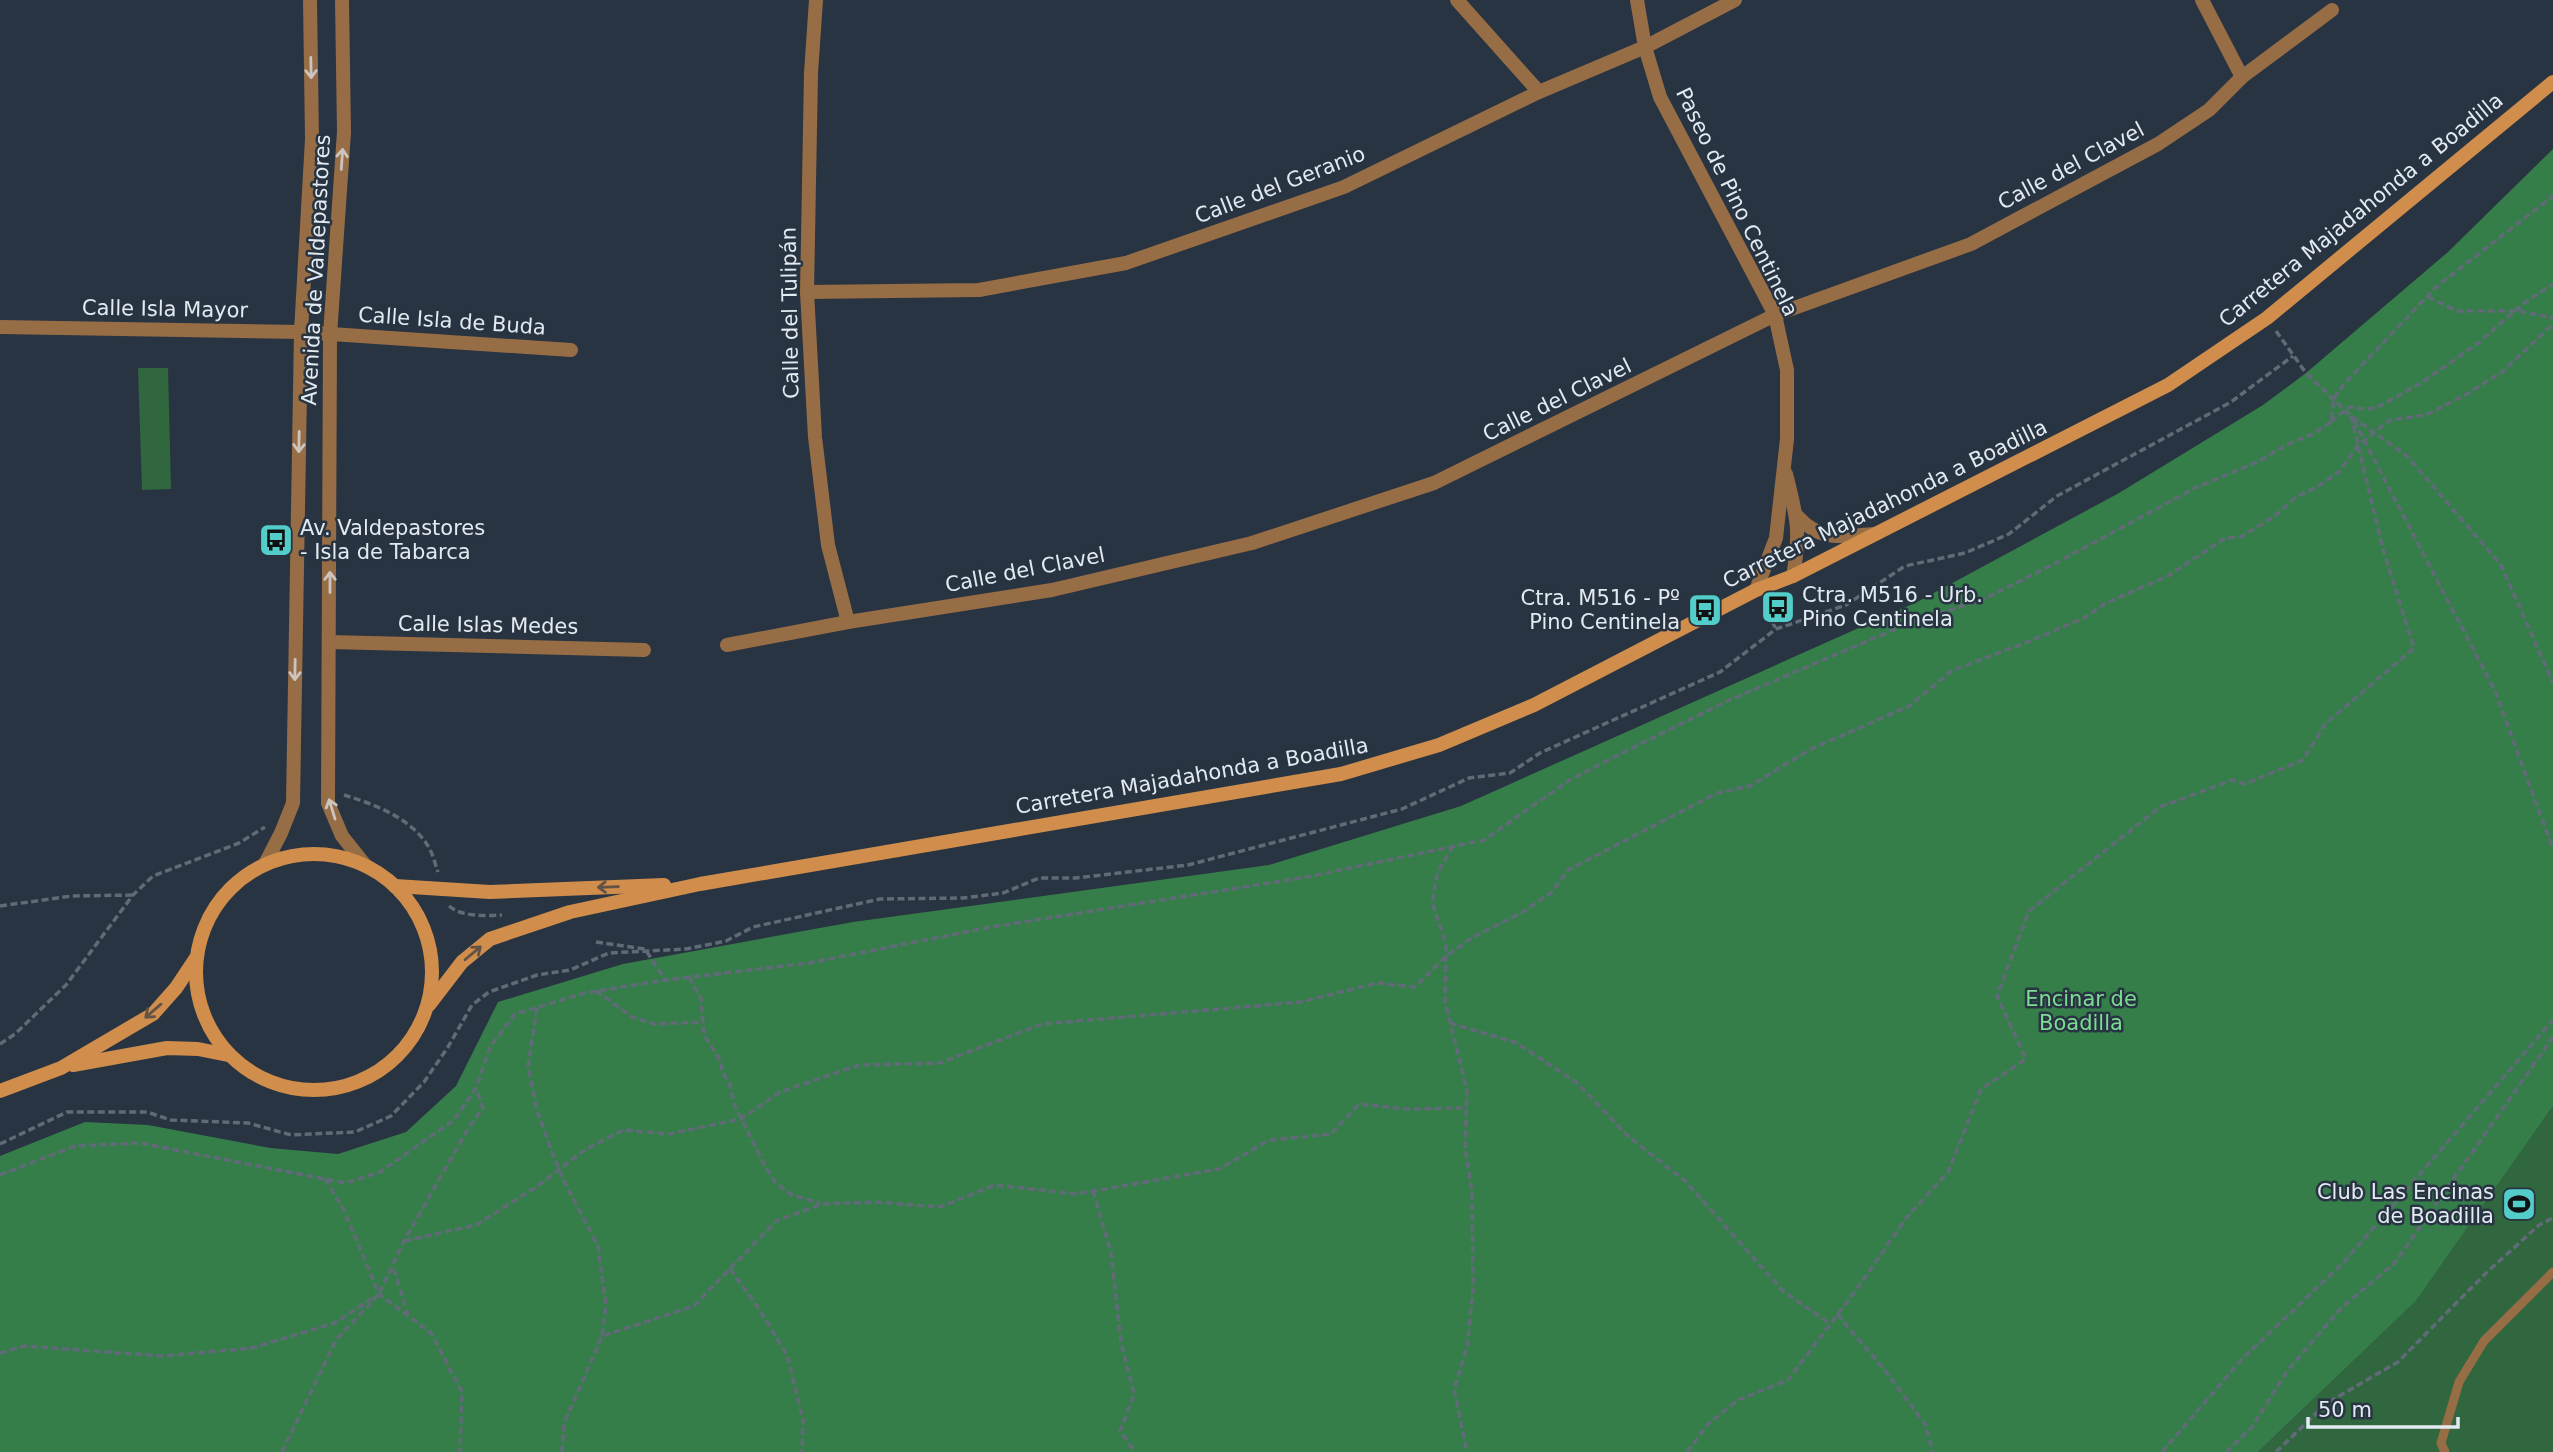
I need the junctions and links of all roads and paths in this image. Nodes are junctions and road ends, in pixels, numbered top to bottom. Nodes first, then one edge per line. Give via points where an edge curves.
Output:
1 (310, 0) edge
2 (342, 0) edge
3 (816, 0) edge
4 (1457, 0) edge
5 (1637, 0) edge
6 (1735, 0) edge
7 (2202, 0) edge
8 (2332, 10) dead end
9 (1645, 47) junction
10 (2242, 77) junction
11 (2553, 82) edge
12 (1539, 92) junction
13 (2553, 196) edge
14 (2553, 284) edge
15 (807, 292) junction
16 (2428, 297) junction
17 (2515, 311) junction
18 (1775, 315) junction
19 (2267, 318) junction
20 (2553, 318) edge
21 (2553, 324) edge
22 (0, 327) edge
23 (301, 332) junction
24 (330, 335) junction
25 (571, 350) dead end
26 (2334, 398) junction
27 (2345, 409) junction
28 (2351, 416) junction
29 (2332, 422) junction
30 (2375, 433) junction
31 (2364, 440) junction
32 (2358, 445) junction
33 (1784, 466) junction
34 (1797, 516) junction
35 (1876, 534) junction
36 (1793, 576) junction
37 (1756, 590) junction
38 (1767, 612) dead end
39 (848, 622) junction
40 (1776, 629) dead end
41 (330, 642) junction
42 (727, 645) dead end
43 (644, 650) dead end
44 (2553, 683) edge
45 (328, 790) junction
46 (267, 826) dead end
47 (2546, 831) junction
48 (2553, 836) edge
49 (1453, 846) junction
50 (2553, 849) edge
51 (265, 864) junction
52 (366, 866) junction
53 (700, 884) junction
54 (395, 886) junction
55 (443, 888) junction
56 (133, 894) junction
57 (0, 906) edge
58 (509, 915) dead end
59 (596, 942) dead end
60 (645, 949) junction
61 (1446, 957) junction
62 (196, 958) junction
63 (689, 977) junction
64 (665, 980) junction
65 (596, 991) junction
66 (429, 1005) junction
67 (537, 1008) junction
68 (2553, 1020) edge
69 (704, 1022) junction
70 (1450, 1023) junction
71 (2553, 1037) edge
72 (0, 1044) edge
73 (229, 1055) junction
74 (61, 1068) junction
75 (476, 1088) junction
76 (0, 1091) edge
77 (1467, 1108) junction
78 (741, 1119) junction
79 (0, 1144) edge
80 (559, 1171) junction
81 (0, 1175) edge
82 (324, 1177) junction
83 (1093, 1191) junction
84 (822, 1204) junction
85 (2553, 1218) edge
86 (404, 1241) junction
87 (393, 1267) junction
88 (730, 1269) junction
89 (2553, 1272) edge
90 (379, 1294) junction
91 (1837, 1314) junction
92 (408, 1315) junction
93 (1830, 1324) junction
94 (602, 1336) junction
95 (0, 1353) edge
96 (282, 1452) edge
97 (460, 1452) edge
98 (562, 1452) edge
99 (802, 1452) edge
100 (1135, 1452) edge
101 (1467, 1452) edge
102 (1687, 1452) edge
103 (1933, 1452) edge
104 (2162, 1452) edge
105 (2226, 1452) edge
106 (2276, 1452) edge
107 (2445, 1452) edge

1 -> 23 street, Avenida de Valdepastores via 312,139
24 -> 2 street, Avenida de Valdepastores via 344,132
3 - 15 street, Calle del Tulipán
4 - 12 street
5 - 9 street, Paseo de Pino Centinela
6 - 9 street, Calle del Geranio
7 - 10 street
8 - 10 street, Calle del Clavel
9 - 12 street, Calle del Geranio
9 - 18 street, Paseo de Pino Centinela via 1660,97
10 - 18 street, Calle del Clavel via 2209,110 2158,144 1971,244
11 - 19 street, Carretera Majadahonda a Boadilla
12 - 15 street, Calle del Geranio via 1344,187 1126,262 979,290
13 - 16 path
14 - 17 path
15 - 39 street, Calle del Tulipán via 824,518
16 - 17 path via 2457,311
16 - 26 path
17 - 20 path
17 - 27 path via 2421,383 2378,407
18 - 33 street, Paseo de Pino Centinela via 1787,370
18 - 39 street, Calle del Clavel via 1421,488 1225,550 1052,590
19 - 26 path via 2306,373
19 - 35 street, Carretera Majadahonda a Boadilla via 2168,385
21 - 30 path via 2502,372 2468,394 2426,415 2390,421
22 - 23 street, Calle Isla Mayor
23 - 24 street, Calle Isla Mayor
23 -> 51 street, Avenida de Valdepastores via 293,803
24 - 25 street, Calle Isla de Buda
41 -> 24 street, Avenida de Valdepastores
26 - 27 path
26 - 29 path
27 - 28 path
27 - 29 path
28 - 30 path
28 - 31 path
28 - 32 path
29 - 49 path via 1984,599 1907,624 1725,702 1568,780 1484,840
30 - 31 path
30 - 44 path via 2407,456 2501,565
31 - 32 path
31 - 47 path via 2495,691
32 - 61 path via 2339,472 2241,537 2225,538 2168,576 2106,603 2084,618 1953,670 1909,706 1809,750 1750,786 1717,793 1621,841 1568,870 1552,892
32 - 91 path via 2383,549 2414,648 2325,724 2303,760 2245,783 2232,780 2160,807 2029,911 1997,996 2026,1059 1981,1089 1948,1172 1907,1217
33 - 34 street
33 - 37 street via 1776,538
34 - 35 street via 1810,530 1829,536
34 - 36 street via 1799,543
35 - 36 street, Carretera Majadahonda a Boadilla
36 - 37 street, Carretera Majadahonda a Boadilla
37 - 53 street, Carretera Majadahonda a Boadilla via 1534,705 1439,745 1341,774
38 - 40 path
39 - 42 street, Calle del Clavel
41 - 43 street, Calle Islas Medes
41 - 45 street, Avenida de Valdepastores
52 -> 45 street, Avenida de Valdepastores via 342,836 328,803
45 - 55 path via 359,799 408,825 428,846
46 - 56 path via 239,843 153,876
47 - 48 path
47 - 50 path
49 - 61 path via 1437,874 1432,902
49 - 63 path via 1307,877 991,927 809,963
51 - 52 street via 298,855 333,855
51 - 62 street via 239,880 218,902 203,929
52 - 54 street
53 -> 55 street, Carretera Majadahonda a Boadilla via 490,892
66 -> 53 street, Carretera Majadahonda a Boadilla via 462,962 490,939 570,912
54 - 55 street, Carretera Majadahonda a Boadilla
54 - 66 street via 416,911 429,941 433,973
55 - 58 path via 455,911
56 - 57 path via 72,895
56 - 72 path via 66,985
59 - 60 path
60 - 64 path
60 - 79 path via 609,953 570,970 537,975 489,992 472,1005 424,1082 391,1116 355,1132 290,1135 248,1123 171,1120 147,1112 67,1112
61 - 70 path via 1445,1001
61 - 78 path via 1415,988 1377,983 1301,1002 1042,1024 940,1063 859,1065 780,1092
62 - 73 street via 197,993 208,1026
62 -> 74 street via 153,1014
63 - 64 path
63 - 69 path via 701,999
64 - 65 path
65 - 67 path
65 - 69 path via 632,1017 654,1024
66 - 73 street via 414,1037 390,1064 360,1082 326,1091 290,1089 268,1081
67 - 75 path via 515,1014 490,1048
67 - 80 path via 528,1066 537,1110
68 - 104 path via 2352,1253 2243,1358
69 - 78 path via 704,1035 721,1062
70 - 77 path
70 - 93 path via 1517,1043 1577,1083 1629,1137 1685,1181 1783,1291
71 - 105 path via 2394,1264 2342,1307 2288,1370 2252,1427
73 - 74 street via 167,1048
74 - 76 street
75 - 82 path via 453,1120 380,1172 345,1183
75 - 86 path via 482,1108
77 - 83 path via 1359,1104 1331,1134 1269,1140 1219,1169
77 - 101 path via 1473,1291 1467,1346 1454,1390
78 - 80 path via 669,1134 623,1130 586,1149
78 - 84 path via 776,1183 792,1195
80 - 86 path via 477,1225
80 - 94 path via 598,1246 606,1306
81 - 82 path via 75,1146 140,1143
82 - 90 path via 344,1210
83 - 84 path via 1076,1194 995,1185 940,1207
83 - 100 path via 1111,1254 1121,1342 1134,1394 1120,1431
84 - 88 path via 776,1221
85 - 106 path via 2484,1274 2398,1362 2327,1403
86 - 87 path
87 - 90 path
87 - 92 path
88 - 94 path via 694,1306
88 - 99 path via 787,1355 803,1420
89 - 107 lane via 2484,1341 2459,1382 2441,1443
90 - 92 path
90 - 95 path via 335,1323 252,1348 162,1356 25,1346
90 - 96 path via 336,1340
91 - 93 path
91 - 103 path via 1925,1424
92 - 97 path via 431,1333 462,1392
93 - 102 path via 1788,1380 1738,1400 1709,1423
94 - 98 path via 564,1424

